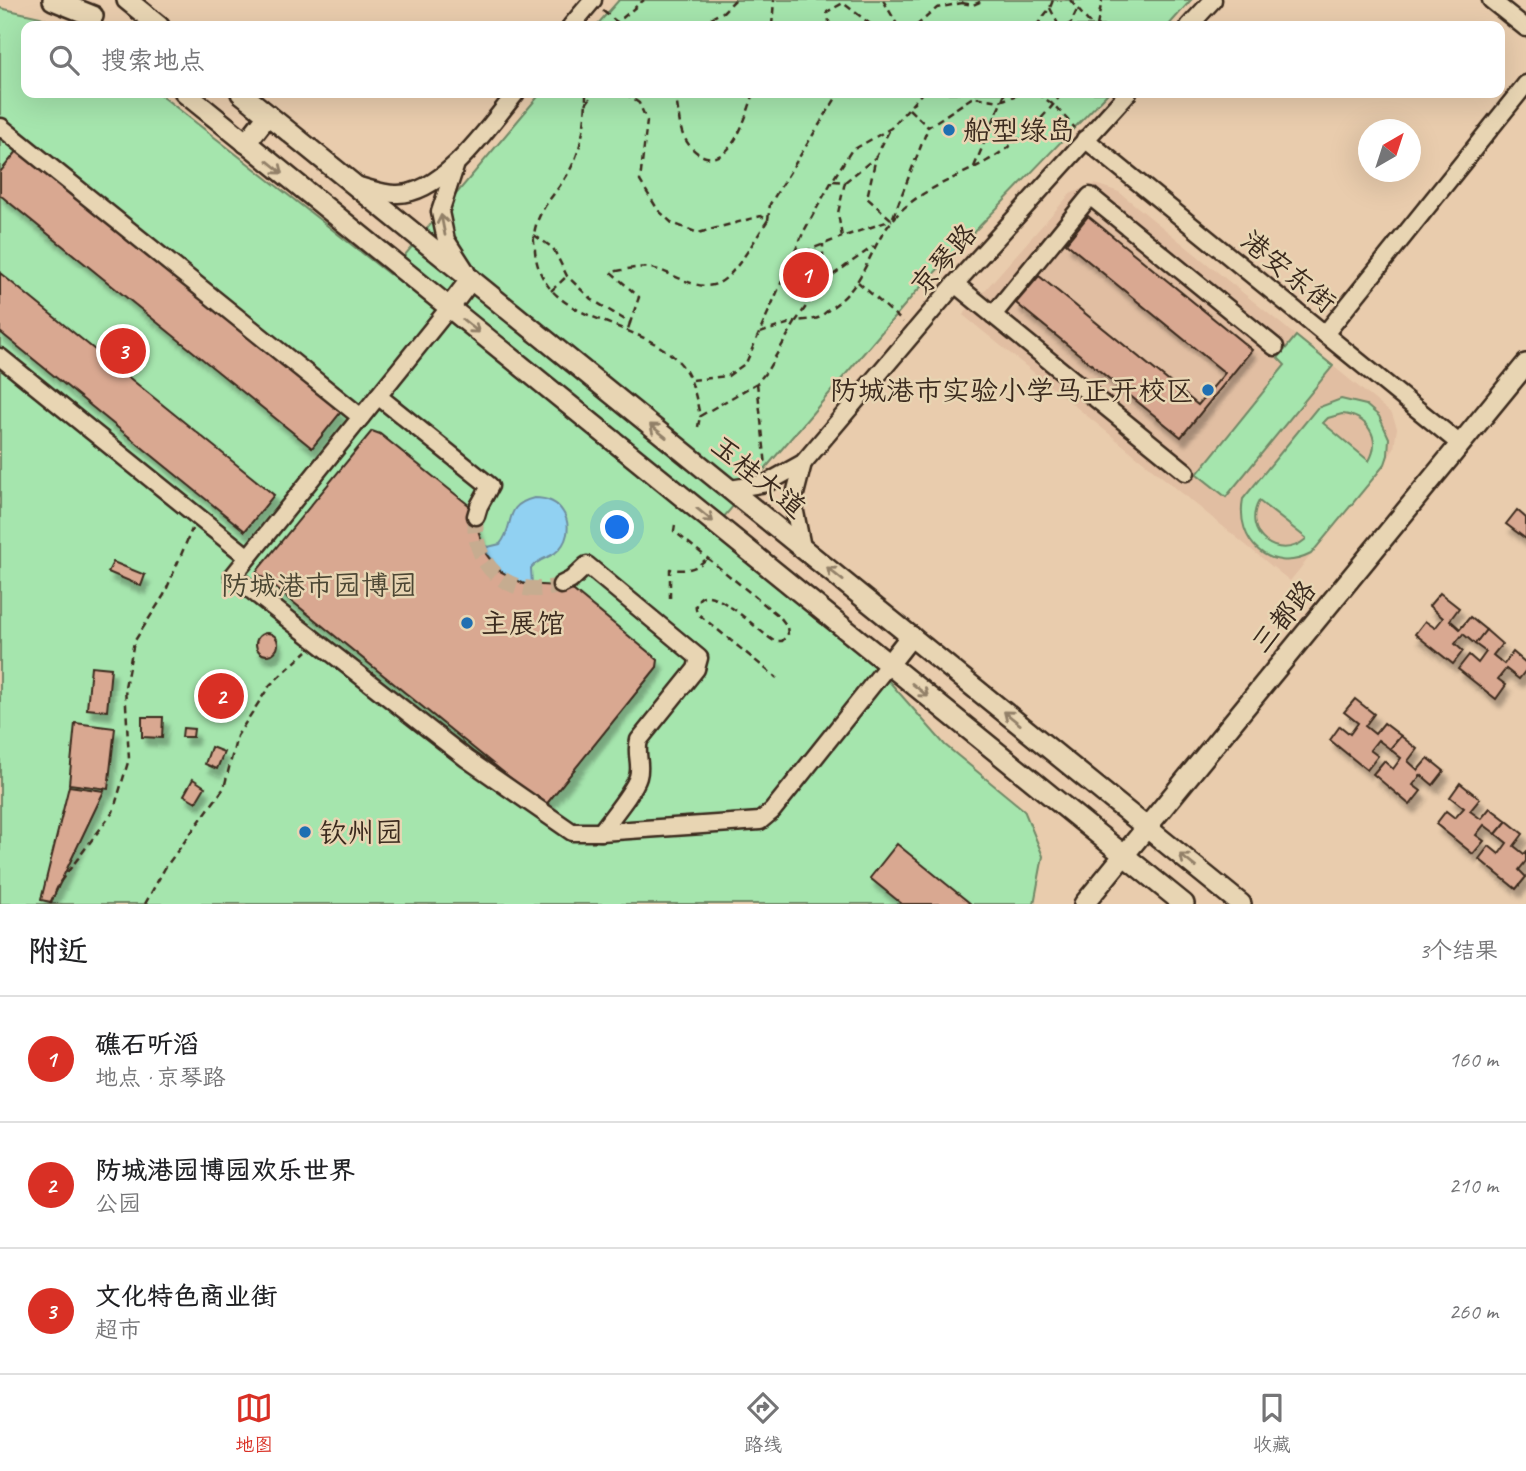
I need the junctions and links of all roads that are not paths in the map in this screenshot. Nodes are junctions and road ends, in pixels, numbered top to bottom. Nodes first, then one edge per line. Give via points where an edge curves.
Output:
1 (53, 0) edge
2 (74, 0) edge
3 (127, 0) edge
4 (1213, 0) edge
5 (1491, 0) edge
6 (592, 1) edge
7 (99, 21) edge
8 (153, 21) edge
9 (575, 21) edge
10 (1194, 21) edge
11 (1526, 28) edge
12 (1526, 84) edge
13 (191, 98) edge
14 (247, 98) edge
15 (512, 98) edge
16 (1123, 98) edge
17 (268, 115) junction
18 (0, 129) edge
19 (1085, 139) junction
20 (246, 143) junction
21 (455, 167) junction
22 (354, 184) junction
23 (471, 279) junction
24 (955, 284) junction
25 (449, 308) junction
26 (993, 315) junction
27 (1325, 334) junction
28 (1275, 347) dead end
29 (0, 357) edge
30 (1526, 364) edge
31 (378, 396) junction
32 (361, 417) junction
33 (1460, 444) junction
34 (803, 463) junction
35 (1186, 472) dead end
36 (730, 489) junction
37 (476, 516) tunnel mouth
38 (802, 547) junction
39 (248, 557) junction
40 (561, 585) tunnel mouth
41 (911, 636) junction
42 (889, 664) junction
43 (1146, 827) junction
44 (601, 832) junction
45 (1124, 855) junction
46 (1084, 904) edge
47 (1184, 904) edge
48 (1241, 904) edge

1 - 7 main road
2 - 7 main road
3 - 8 main road
4 - 10 street
5 - 11 street
6 - 9 street
12 - 27 street
13 - 20 main road
14 - 17 main road, 玉桂大道
15 - 21 street
16 - 19 street, 京琴路
17 - 20 main road
17 - 22 main road, 玉桂大道
18 - 32 street
19 - 24 street, 京琴路
19 - 27 street, 港安东街
20 -> 25 main road
21 - 22 street via 414,192 396,195
23 -> 21 street via 446,240 440,212
22 - 23 main road, 玉桂大道
23 - 25 main road
36 -> 23 main road, 玉桂大道
24 - 26 street
24 - 34 street, 京琴路
25 - 31 street
25 -> 42 main road
26 - 28 street via 1090,196
26 - 35 street
27 - 33 street, 港安东街
29 - 39 street
30 - 33 main road, 三都路
31 - 32 street
31 - 37 street via 490,486
32 - 39 street
33 - 43 main road, 三都路
34 - 36 street via 767,483
34 - 38 street via 793,502
36 - 38 main road, 玉桂大道
41 -> 38 main road, 玉桂大道
39 - 44 street via 233,576 467,759 572,832
40 - 44 street via 587,565 699,658 696,669 639,740 638,779
41 - 42 main road
43 -> 41 main road, 玉桂大道
42 - 44 street via 760,821
42 -> 45 main road
43 - 45 main road, 三都路
48 -> 43 main road, 玉桂大道
45 - 46 main road, 三都路
45 - 47 main road

